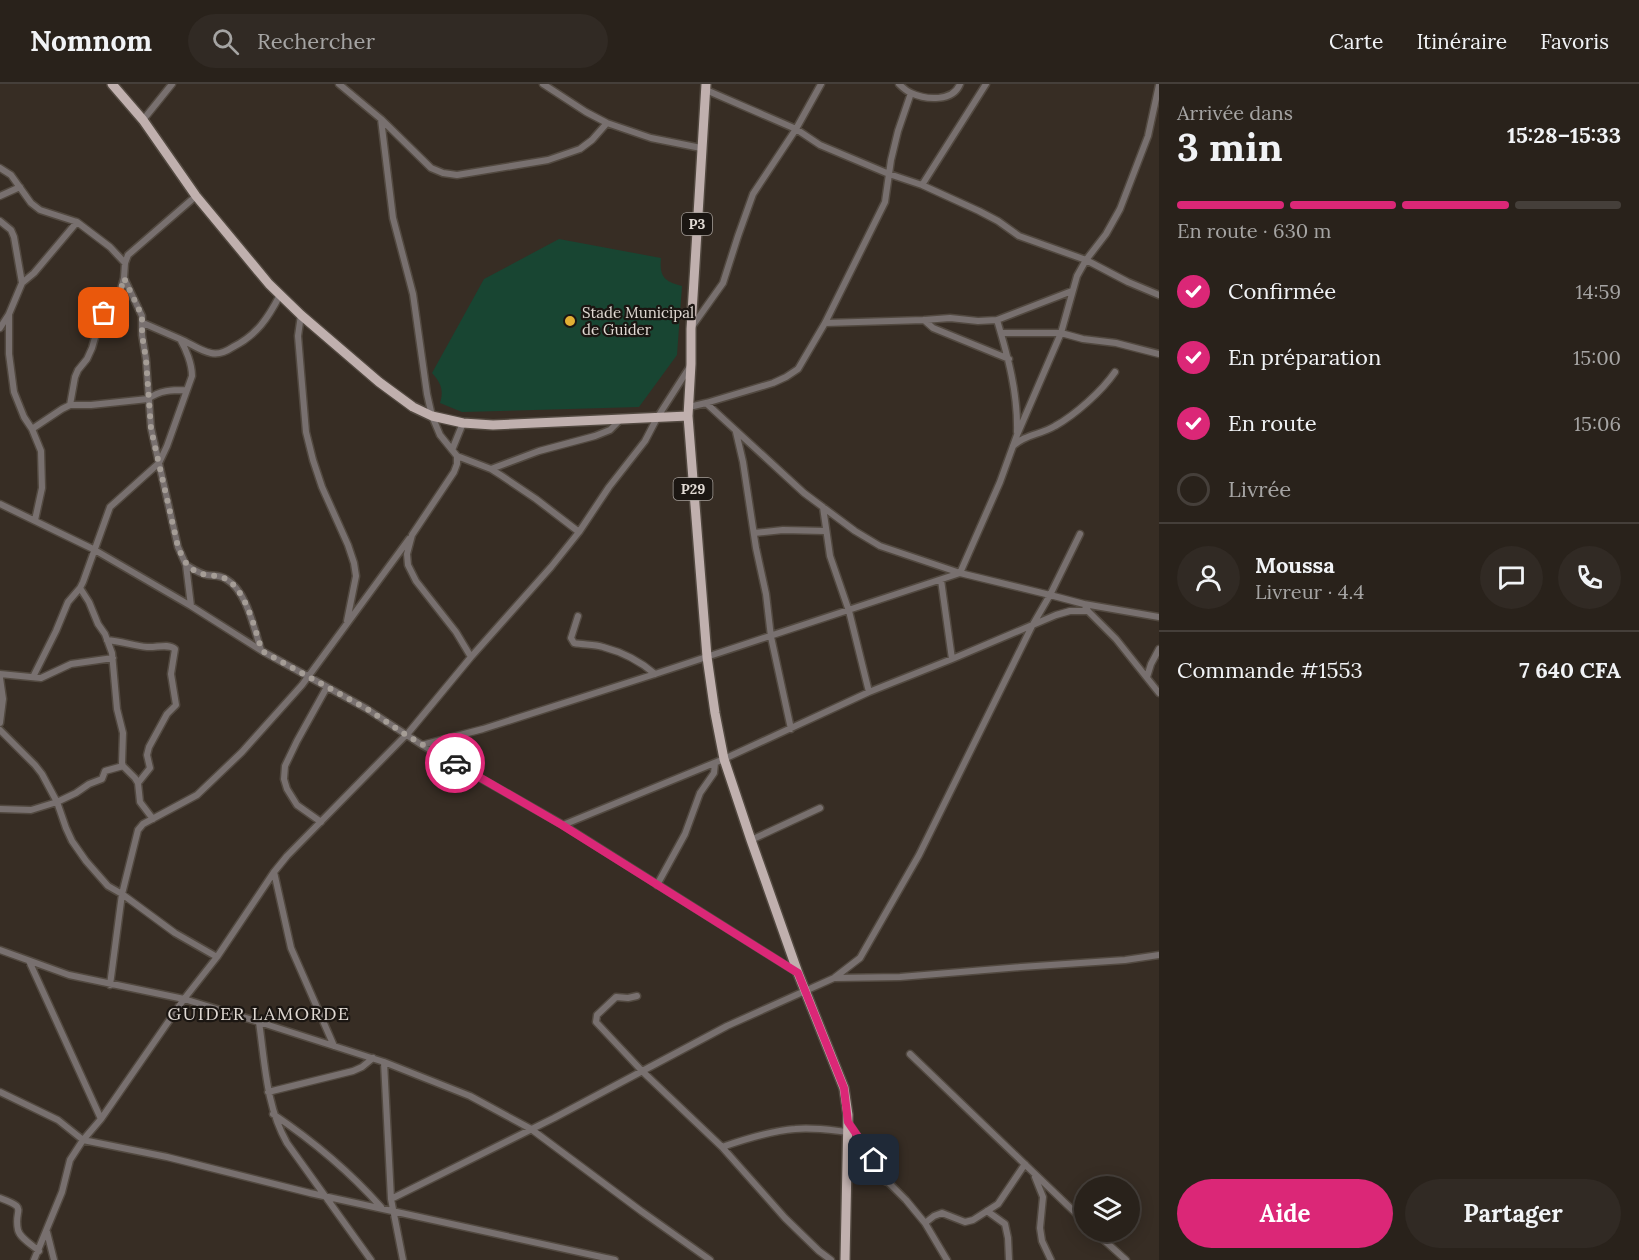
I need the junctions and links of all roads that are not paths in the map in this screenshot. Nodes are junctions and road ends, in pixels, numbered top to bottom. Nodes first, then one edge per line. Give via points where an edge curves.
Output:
1 (112, 84) edge
2 (172, 84) edge
3 (339, 84) edge
4 (543, 84) edge
5 (821, 84) edge
6 (899, 84) edge
7 (960, 84) edge
8 (986, 84) edge
9 (1159, 85) edge
10 (706, 87) edge
11 (911, 93) junction
12 (143, 120) junction
13 (381, 120) junction
14 (608, 123) junction
15 (796, 129) junction
16 (701, 148) junction
17 (0, 168) edge
18 (889, 174) junction
19 (922, 185) junction
20 (20, 188) junction
21 (0, 196) edge
22 (196, 196) junction
23 (0, 222) edge
24 (77, 222) junction
25 (1086, 260) junction
26 (125, 263) junction
27 (124, 278) junction
28 (22, 284) junction
29 (1072, 291) junction
30 (280, 295) junction
31 (1159, 295) edge
32 (9, 314) junction
33 (301, 315) junction
34 (924, 320) junction
35 (997, 320) junction
36 (143, 323) junction
37 (825, 323) junction
38 (0, 328) edge
39 (691, 329) junction
40 (1001, 333) junction
41 (1061, 333) junction
42 (180, 339) junction
43 (1159, 354) edge
44 (1009, 359) junction
45 (691, 364) junction
46 (1114, 372) dead end
47 (186, 390) junction
48 (148, 399) junction
49 (706, 404) junction
50 (70, 405) junction
51 (688, 412) junction
52 (432, 416) junction
53 (657, 418) junction
54 (620, 420) junction
55 (463, 423) junction
56 (32, 429) junction
57 (736, 431) junction
58 (1017, 435) junction
59 (1012, 447) junction
60 (454, 453) junction
61 (159, 463) junction
62 (491, 469) junction
63 (0, 504) edge
64 (823, 507) junction
65 (35, 520) junction
66 (825, 531) junction
67 (579, 532) junction
68 (754, 532) junction
69 (1080, 534) dead end
70 (412, 535) junction
71 (93, 549) junction
72 (186, 565) junction
73 (960, 573) junction
74 (941, 580) junction
75 (80, 588) junction
76 (1050, 596) junction
77 (191, 606) junction
78 (1086, 607) junction
79 (849, 610) junction
80 (578, 616) dead end
81 (1159, 617) edge
82 (346, 624) junction
83 (1032, 626) junction
84 (771, 637) junction
85 (108, 640) junction
86 (1159, 649) edge
87 (262, 651) junction
88 (471, 657) junction
89 (707, 657) junction
90 (113, 658) junction
91 (952, 659) junction
92 (0, 674) edge
93 (655, 674) junction
94 (33, 677) junction
95 (308, 677) junction
96 (1147, 677) junction
97 (0, 678) edge
98 (327, 687) junction
99 (869, 692) junction
100 (1159, 693) edge
101 (0, 723) edge
102 (791, 729) junction
103 (0, 730) edge
104 (406, 735) junction
105 (422, 745) junction
106 (719, 761) junction
107 (123, 766) junction
108 (138, 783) junction
109 (57, 802) junction
110 (820, 808) dead end
111 (0, 809) edge
112 (153, 819) junction
113 (321, 822) junction
114 (562, 825) junction
115 (751, 840) junction
116 (274, 872) junction
117 (657, 885) junction
118 (122, 894) junction
119 (0, 950) edge
120 (1159, 955) edge
121 (217, 957) junction
122 (29, 961) junction
123 (798, 973) junction
124 (834, 978) junction
125 (110, 985) junction
126 (806, 991) junction
127 (638, 996) dead end
128 (184, 999) junction
129 (259, 1022) junction
130 (334, 1046) junction
131 (910, 1054) dead end
132 (374, 1058) junction
133 (384, 1062) junction
134 (642, 1071) junction
135 (0, 1092) edge
136 (268, 1092) junction
137 (273, 1113) junction
138 (101, 1119) junction
139 (848, 1127) junction
140 (531, 1129) junction
141 (83, 1140) junction
142 (722, 1147) junction
143 (848, 1163) junction
144 (1025, 1164) junction
145 (1034, 1173) junction
146 (888, 1182) junction
147 (326, 1196) junction
148 (0, 1198) edge
149 (391, 1199) junction
150 (382, 1208) junction
151 (392, 1210) junction
152 (987, 1211) junction
153 (1074, 1211) edge
154 (925, 1223) junction
155 (47, 1232) junction
156 (1106, 1242) edge
157 (39, 1251) junction
158 (34, 1260) edge
159 (54, 1260) edge
160 (371, 1260) edge
161 (403, 1260) edge
162 (615, 1260) edge
163 (710, 1260) edge
164 (831, 1260) edge
165 (845, 1260) edge
166 (947, 1260) edge
167 (1009, 1260) edge
168 (1051, 1260) edge
169 (1126, 1260) edge

1 - 12 main road
2 - 12 street
3 - 13 street
4 - 14 street
5 - 15 street
6 - 11 street
7 - 11 street via 953,95 946,97
8 - 19 street
9 - 25 street via 1148,136 1120,209
10 - 15 street
10 - 16 main road, P3
11 - 18 street via 897,131
12 - 22 main road
13 - 14 street via 431,168 458,175 548,160 580,149
13 - 52 street via 393,218 413,294
14 - 16 street via 651,138
15 - 18 street via 820,145
15 - 39 street via 753,194 723,283
16 - 39 main road, P3
17 - 20 street
18 - 19 street
18 - 37 street via 885,202
19 - 25 street via 998,221 1019,236
20 - 21 street
20 - 24 street via 40,210
22 - 26 street via 132,251
22 - 30 main road
23 - 28 street via 14,237
24 - 26 street
24 - 28 street
25 - 29 street
25 - 31 street
26 - 27 street
27 - 36 street
27 - 50 street via 75,377
28 - 32 street
29 - 35 street
29 - 41 street
30 - 33 main road
30 - 42 street via 259,327 226,351 210,353
32 - 38 street
32 - 56 street via 14,392
33 - 52 main road via 379,382
33 - 82 street via 298,336 306,432 316,469 356,570
34 - 35 street
34 - 37 street
34 - 44 street via 933,328
35 - 40 street
36 - 42 street
36 - 48 street
37 - 49 street via 798,369 772,383
39 - 45 main road, P3
40 - 41 street
40 - 44 street
41 - 43 street
41 - 58 street
42 - 47 street via 192,370
44 - 58 street via 1016,394
45 - 51 main road, P3
45 - 53 street
46 - 59 street via 1105,387 1057,426 1023,438
47 - 48 street via 163,391
47 - 61 street
48 - 50 street
48 - 61 street
49 - 51 street
49 - 57 street
50 - 56 street
51 - 53 main road
51 - 89 main road, P29
52 - 55 main road
52 - 60 street
53 - 54 main road
53 - 67 street via 645,441
54 - 55 main road
54 - 62 street via 610,430 595,436
55 - 60 street
56 - 65 street via 41,451 42,488
57 - 64 street
57 - 68 street
58 - 59 street
59 - 73 street
60 - 62 street
60 - 70 street via 454,472
61 - 71 street via 110,507
61 - 72 street via 178,547
62 - 67 street
63 - 65 street
64 - 66 street
64 - 73 street via 880,546
65 - 71 street
66 - 68 street
66 - 79 street
67 - 88 street
68 - 84 street
69 - 76 street
70 - 82 street
70 - 88 street via 408,566
71 - 75 street
71 - 77 street
72 - 77 street
72 - 87 street via 197,572 225,578 238,589
73 - 74 street
73 - 76 street
74 - 79 street
74 - 91 street
75 - 85 street
75 - 94 street via 68,602
76 - 78 street
76 - 83 street
77 - 87 street
78 - 81 street
78 - 83 street
78 - 96 street
79 - 84 street
79 - 99 street
80 - 93 street via 571,638 574,643 602,646
82 - 95 street
83 - 91 street
83 - 124 street via 919,855 860,958
84 - 89 street
84 - 102 street
85 - 90 street
85 - 108 street via 175,649 171,674 176,705 149,747 150,768
86 - 96 street
87 - 95 street
88 - 104 street
89 - 93 street
89 - 106 main road, P29
90 - 94 street via 71,664 40,678
90 - 107 street via 123,733
91 - 99 street
92 - 94 street
93 - 105 street
95 - 98 street
95 - 112 street via 204,790
96 - 100 street
97 - 101 street
98 - 104 street
98 - 113 street via 285,766 284,779 297,805
99 - 102 street
102 - 106 street
103 - 109 street via 35,765
104 - 105 street
104 - 113 street
105 - 114 street
106 - 114 street
106 - 115 main road, P29
106 - 117 street
107 - 108 street
107 - 109 street via 105,771 102,778
108 - 112 street via 140,802
109 - 111 street via 31,810
109 - 118 street via 82,855 108,886
110 - 115 street
112 - 118 street via 138,830
113 - 116 street
114 - 117 street
115 - 123 main road, P29
116 - 121 street
116 - 130 street via 291,948
117 - 123 street
118 - 121 street via 175,933
118 - 125 street
119 - 122 street
120 - 124 street via 900,977
121 - 128 street
122 - 125 street
122 - 138 street
123 - 126 main road, P29
124 - 126 street
125 - 128 street
126 - 134 street via 727,1026
126 - 139 main road, P29 via 844,1088
127 - 134 street via 616,997 597,1015 596,1022
128 - 129 street
128 - 138 street
129 - 130 street
129 - 136 street
130 - 132 street
131 - 144 street
132 - 133 street
132 - 136 street via 353,1071
133 - 140 street via 470,1096
133 - 149 street
134 - 140 street
134 - 142 street
135 - 141 street via 58,1120
136 - 137 street
137 - 147 street via 287,1143
137 - 150 street via 360,1183
138 - 141 street
139 - 142 street via 797,1129
139 - 143 main road, P29
139 - 146 street
140 - 149 street
140 - 163 street
141 - 147 street
141 - 155 street via 70,1160
142 - 164 street via 785,1218
143 - 146 street
143 - 165 main road, P29
144 - 145 street
144 - 152 street via 998,1204
145 - 153 street
145 - 168 street via 1043,1197 1042,1241
146 - 154 street
147 - 150 street
147 - 160 street
148 - 157 street via 18,1206 20,1234
149 - 151 street
150 - 151 street
151 - 161 street
151 - 162 street
152 - 154 street via 969,1222 942,1213
152 - 167 street via 1005,1224
154 - 166 street
155 - 157 street
155 - 159 street
156 - 169 street
157 - 158 street

